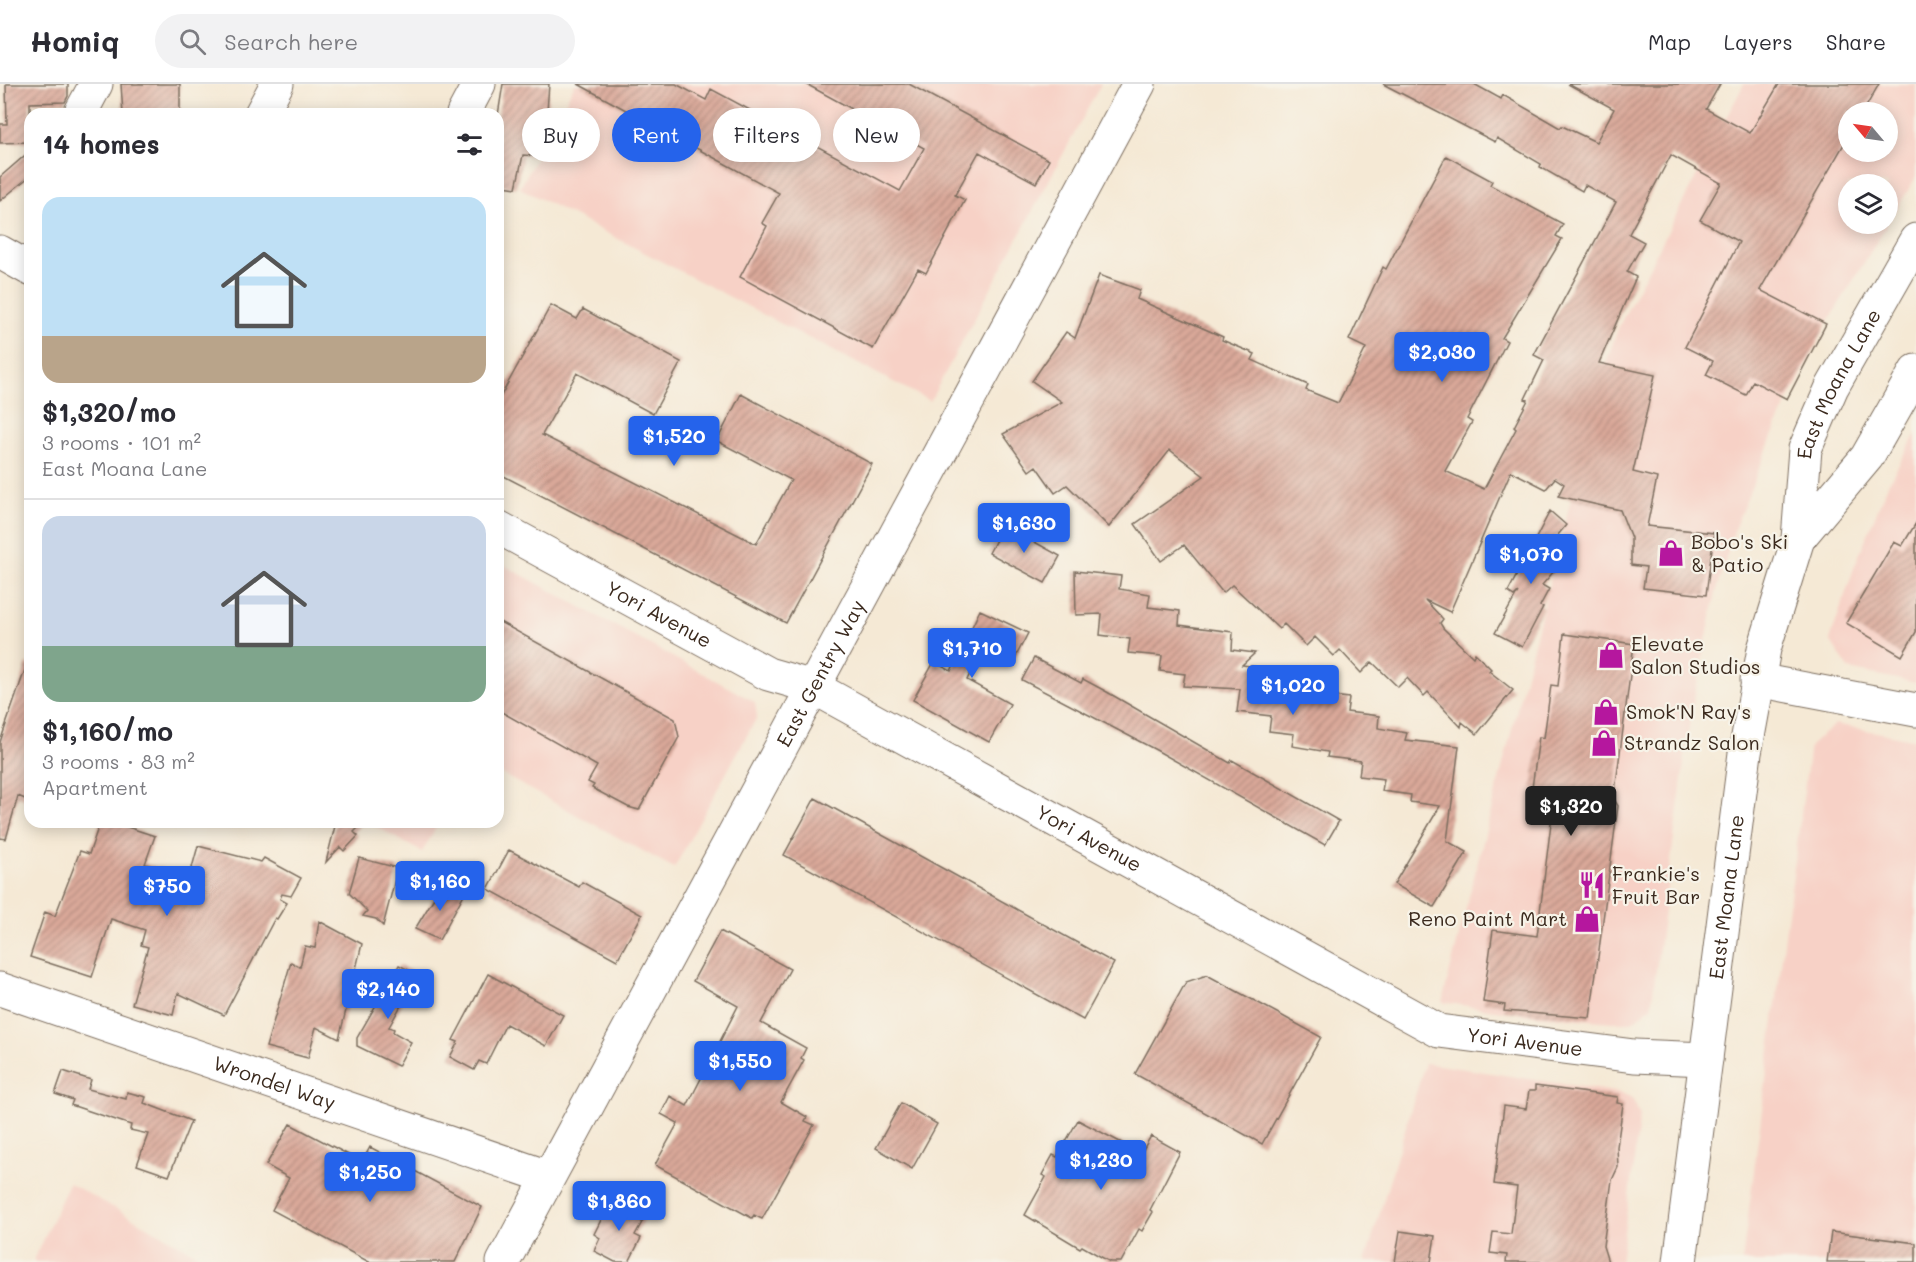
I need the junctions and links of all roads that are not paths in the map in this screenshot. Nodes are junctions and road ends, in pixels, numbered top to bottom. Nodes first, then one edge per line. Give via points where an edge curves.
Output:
1 (96, 84) edge
2 (277, 84) edge
3 (479, 84) edge
4 (1139, 84) edge
5 (83, 108) edge
6 (264, 108) edge
7 (466, 108) edge
8 (1916, 240) edge
9 (0, 252) edge
10 (24, 266) edge
11 (1916, 371) edge
12 (504, 529) edge
13 (1798, 539) junction
14 (1757, 680) junction
15 (813, 687) junction
16 (1916, 710) edge
17 (0, 989) edge
18 (1706, 1059) junction
19 (548, 1177) junction
20 (503, 1262) edge
21 (1680, 1262) edge

1 - 5 street
2 - 6 street
3 - 7 street
4 - 15 street, East Gentry Way
8 - 13 street, East Moana Lane via 1816,420 1801,473
9 - 10 street
11 - 13 street, East Moana Lane via 1867,457
12 - 15 street, Yori Avenue via 768,674
13 - 14 street, East Moana Lane via 1780,590
14 - 16 street
14 - 18 street, East Moana Lane
15 - 18 street, Yori Avenue via 1439,1030 1634,1056
15 - 19 street, East Gentry Way
17 - 19 street, Wrondel Way
18 - 21 street, East Moana Lane
19 - 20 street, East Gentry Way

